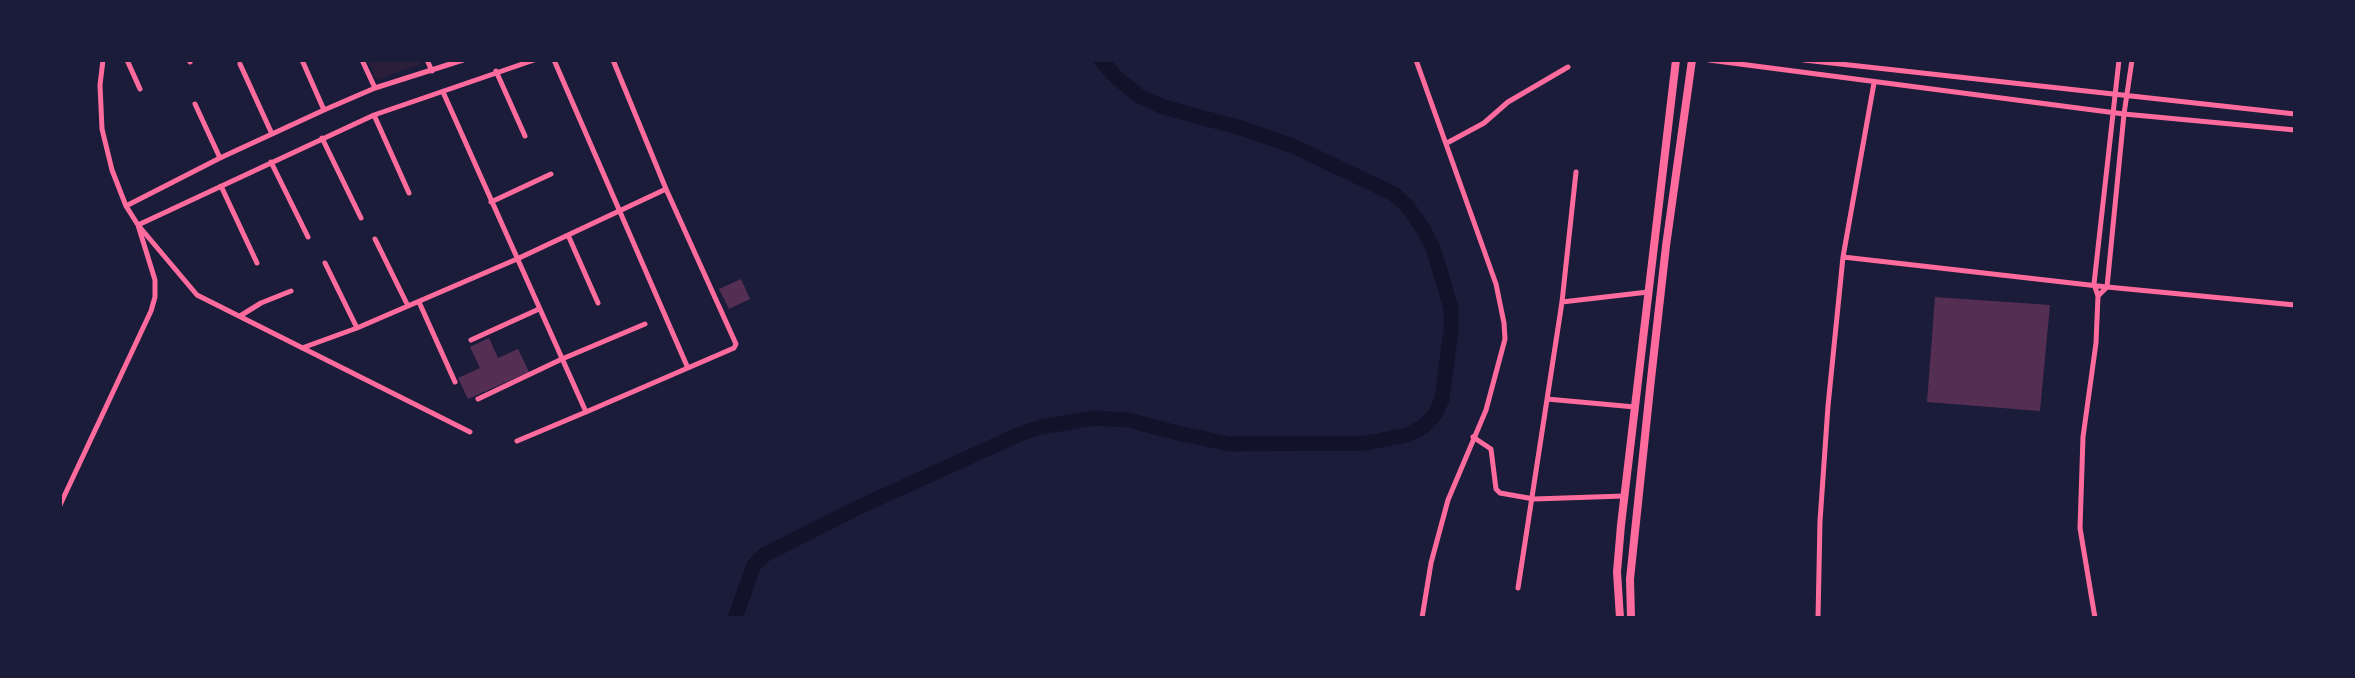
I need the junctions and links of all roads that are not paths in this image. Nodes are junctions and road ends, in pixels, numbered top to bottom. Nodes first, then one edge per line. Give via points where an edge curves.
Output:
1 (103, 60) edge
2 (127, 60) edge
3 (303, 60) edge
4 (362, 60) edge
5 (427, 60) edge
6 (463, 60) edge
7 (534, 60) edge
8 (554, 60) edge
9 (613, 60) edge
10 (1416, 60) edge
11 (1676, 60) edge
12 (1692, 60) edge
13 (1709, 60) edge
14 (1804, 60) edge
15 (1877, 60) edge
16 (2119, 60) edge
17 (2132, 60) edge
18 (240, 64) dead end
19 (1568, 67) dead end
20 (1876, 69) junction
21 (432, 71) junction
22 (496, 71) junction
23 (1874, 83) junction
24 (140, 88) dead end
25 (375, 88) junction
26 (443, 92) junction
27 (2114, 96) junction
28 (2126, 97) junction
29 (195, 104) dead end
30 (324, 110) junction
31 (2111, 112) junction
32 (2124, 114) junction
33 (2295, 114) edge
34 (374, 115) junction
35 (2295, 130) edge
36 (272, 134) junction
37 (525, 136) dead end
38 (322, 138) junction
39 (1447, 143) junction
40 (220, 158) junction
41 (271, 162) junction
42 (1576, 172) dead end
43 (551, 174) dead end
44 (221, 186) junction
45 (666, 189) junction
46 (409, 193) dead end
47 (491, 201) junction
48 (126, 206) junction
49 (619, 211) junction
50 (361, 218) dead end
51 (138, 225) junction
52 (568, 235) junction
53 (308, 237) dead end
54 (375, 239) dead end
55 (1843, 257) junction
56 (517, 259) junction
57 (325, 263) dead end
58 (257, 264) dead end
59 (2094, 285) junction
60 (2107, 287) junction
61 (291, 291) dead end
62 (1648, 291) junction
63 (2098, 296) junction
64 (419, 302) junction
65 (1562, 302) junction
66 (598, 303) dead end
67 (2295, 305) edge
68 (408, 306) junction
69 (539, 309) junction
70 (240, 316) junction
71 (645, 324) dead end
72 (357, 328) junction
73 (471, 340) dead end
74 (302, 348) junction
75 (562, 359) junction
76 (687, 366) junction
77 (455, 382) dead end
78 (478, 399) dead end
79 (1547, 399) junction
80 (1635, 407) junction
81 (586, 412) junction
82 (470, 432) dead end
83 (1473, 437) junction
84 (517, 441) dead end
85 (1624, 496) junction
86 (1534, 499) junction
87 (60, 505) edge
88 (1518, 588) dead end
89 (1422, 618) edge
90 (1620, 618) edge
91 (1631, 618) edge
92 (1818, 618) edge
93 (2095, 618) edge

1 - 48 street via 102,129
2 - 24 street
3 - 30 street
4 - 25 street
5 - 21 street
6 - 21 street
7 - 22 street
8 - 49 street
9 - 45 street
10 - 39 street
11 - 62 main road
12 - 91 main road via 1651,379 1630,579
13 - 23 street
14 - 20 street
15 - 20 street
16 - 27 street
17 - 28 street
18 - 36 street
19 - 39 street
20 - 27 street
21 - 25 street
22 - 26 street
22 - 37 street
23 - 31 street
23 - 55 street
25 - 30 street
26 - 34 street
26 - 47 street
27 - 28 street
27 - 31 street
28 - 32 street
28 - 33 street
29 - 40 street
30 - 36 street
31 - 32 street
31 - 59 street
32 - 35 street
32 - 60 street
34 - 38 street
34 - 46 street
36 - 40 street
38 - 41 street
38 - 50 street
39 - 83 street via 1496,284 1504,323 1505,339 1486,410
40 - 48 street
41 - 44 street
41 - 53 street
42 - 65 street
43 - 47 street
44 - 51 street
44 - 58 street
45 - 49 street
45 - 76 street via 736,344
47 - 56 street
48 - 51 street
49 - 52 street
49 - 76 street
51 - 70 street via 197,295
51 - 87 street via 155,280 155,297
52 - 56 street
52 - 66 street
54 - 68 street
55 - 59 street
55 - 92 street via 1820,521
56 - 64 street
56 - 69 street
57 - 72 street
59 - 60 street
59 - 63 street
60 - 63 street
60 - 67 street
61 - 70 street
62 - 65 street
62 - 80 main road
63 - 93 street via 2083,437 2080,528
64 - 68 street
64 - 77 street
65 - 79 street
68 - 72 street
69 - 73 street
69 - 75 street
70 - 74 street
71 - 75 street
72 - 74 street
74 - 82 street
75 - 78 street
75 - 81 street
76 - 81 street
79 - 80 street
79 - 86 street
80 - 85 main road
81 - 84 street
83 - 86 street via 1491,449 1496,489
83 - 89 street via 1445,510
85 - 86 street
85 - 90 main road via 1617,572
86 - 88 street

